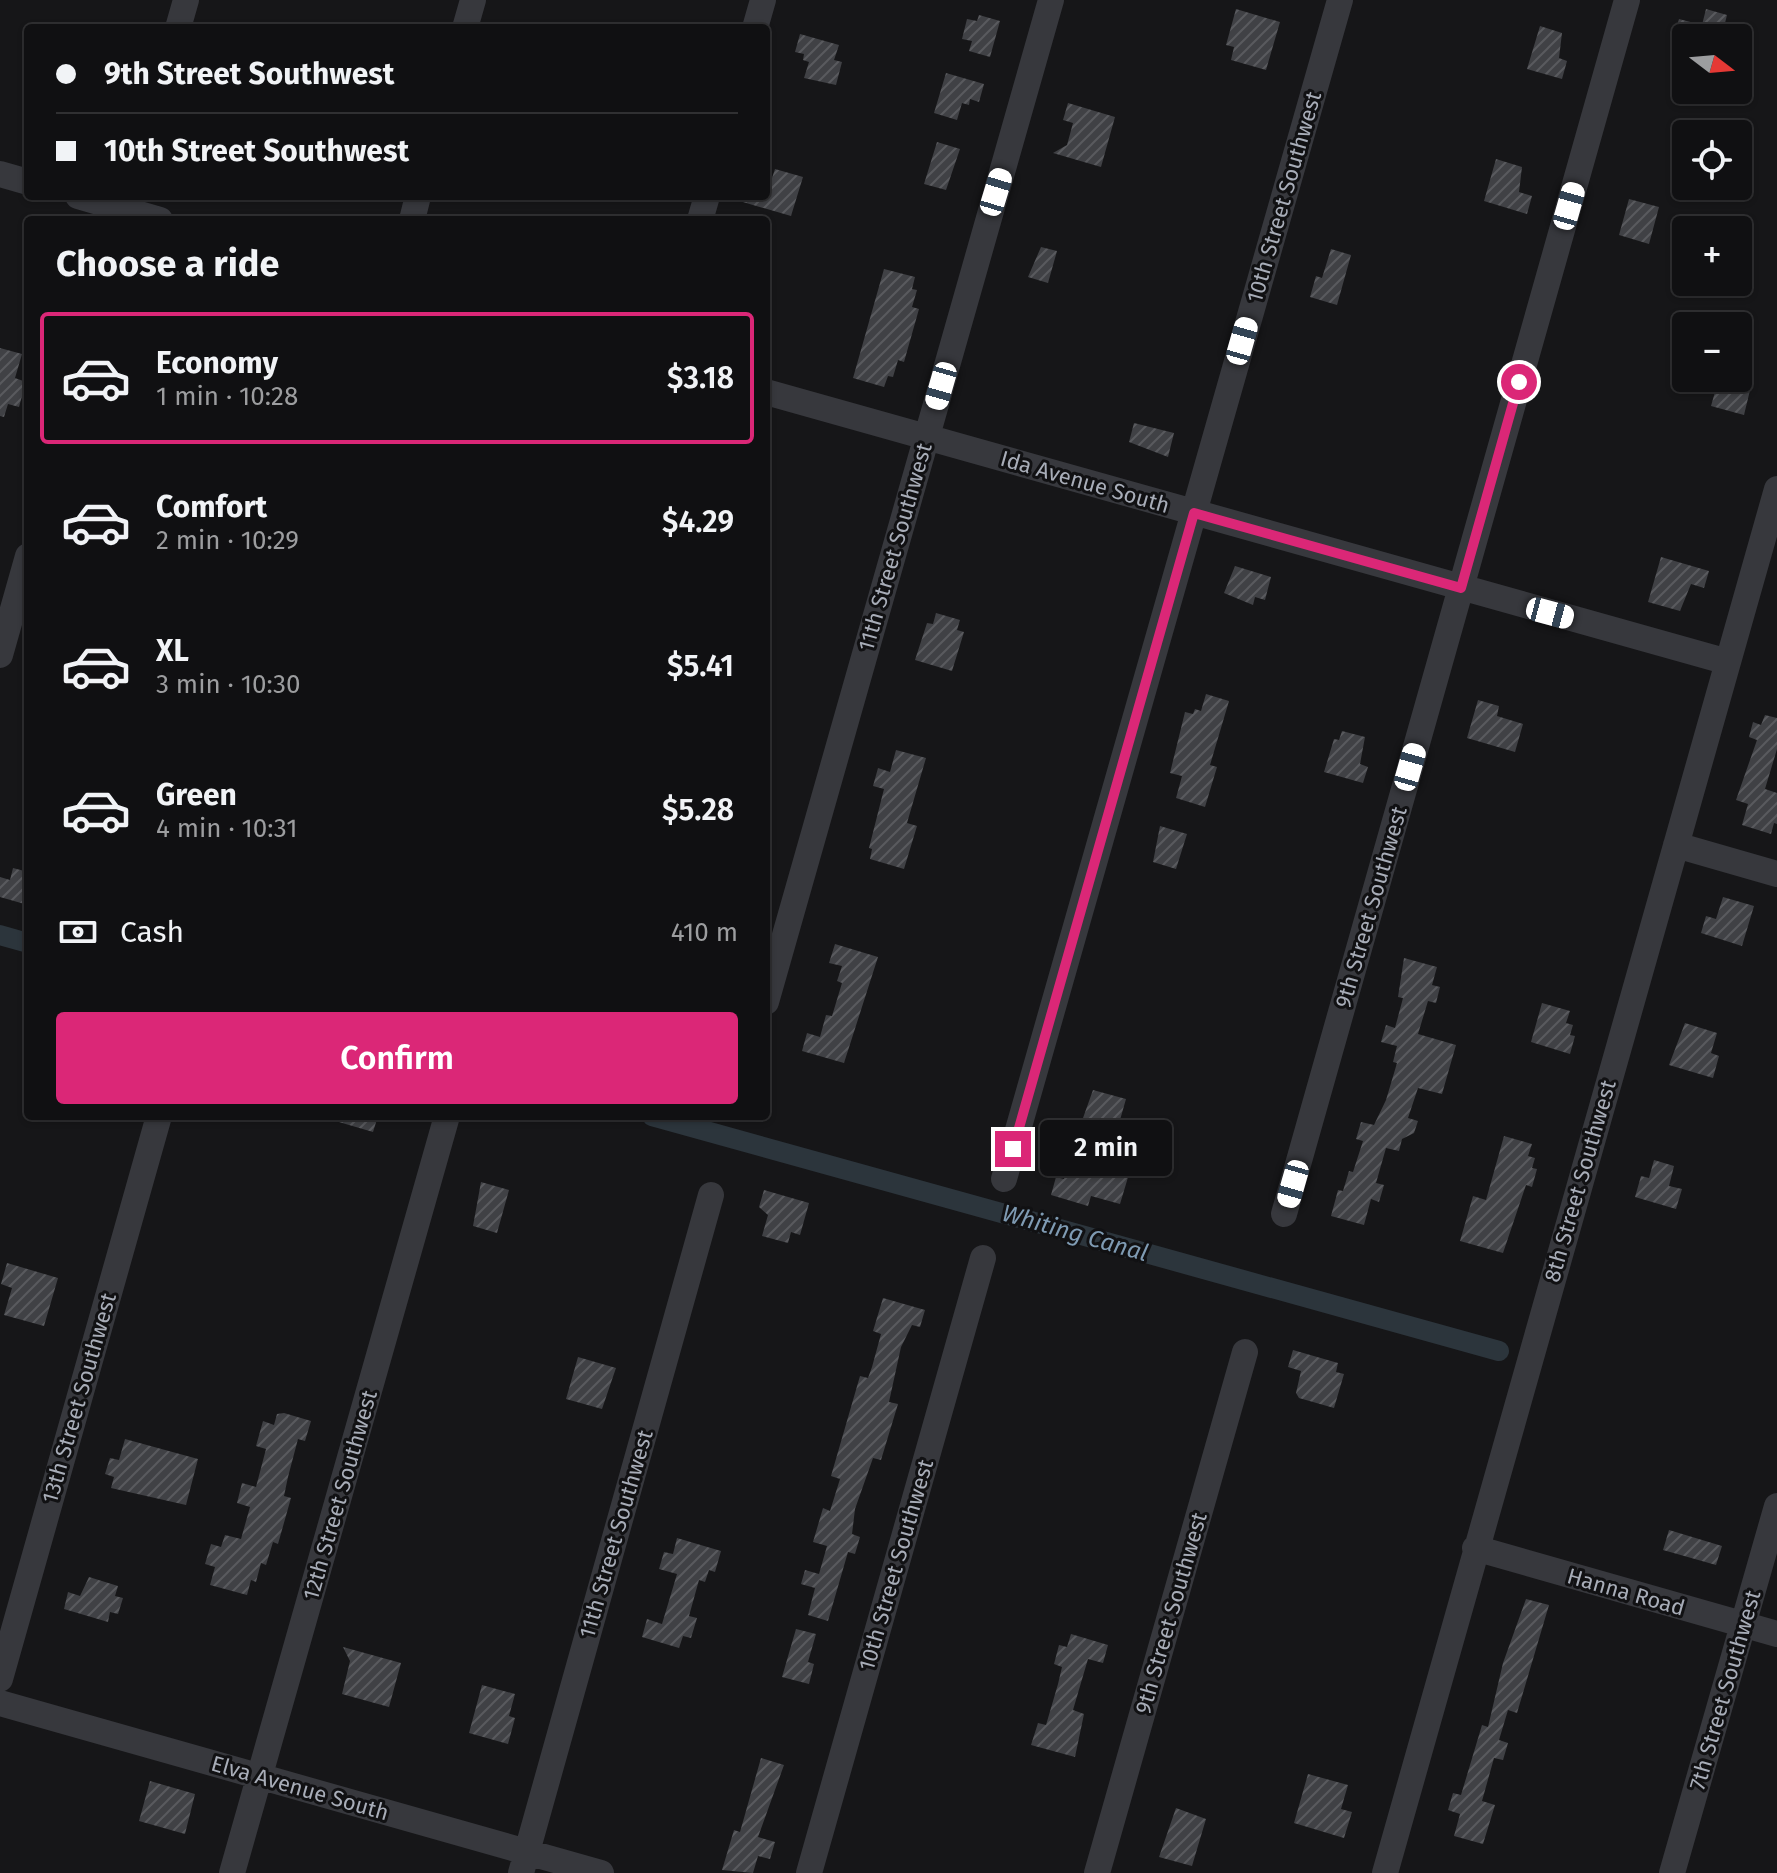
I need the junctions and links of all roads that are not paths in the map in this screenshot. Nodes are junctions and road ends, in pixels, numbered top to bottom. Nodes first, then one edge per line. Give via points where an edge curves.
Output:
1 (186, 0) edge
2 (473, 0) edge
3 (763, 0) edge
4 (1051, 0) edge
5 (1340, 0) edge
6 (1627, 0) edge
7 (179, 24) edge
8 (466, 24) edge
9 (756, 24) edge
10 (0, 174) edge
11 (24, 181) edge
12 (93, 200) edge
13 (128, 209) edge
14 (148, 216) edge
15 (770, 393) edge
16 (926, 438) junction
17 (1777, 489) edge
18 (1194, 513) junction
19 (24, 570) edge
20 (1461, 588) junction
21 (0, 655) edge
22 (1728, 662) junction
23 (1676, 845) junction
24 (1777, 874) edge
25 (770, 988) edge
26 (158, 1120) edge
27 (446, 1120) edge
28 (1004, 1179) dead end
29 (711, 1195) dead end
30 (1284, 1214) dead end
31 (983, 1258) dead end
32 (1245, 1352) dead end
33 (1777, 1506) edge
34 (1475, 1548) junction
35 (1743, 1625) junction
36 (1777, 1634) edge
37 (0, 1679) edge
38 (0, 1703) edge
39 (260, 1776) junction
40 (524, 1862) edge
41 (232, 1873) edge
42 (601, 1873) edge
43 (809, 1873) edge
44 (1097, 1873) edge
45 (1385, 1873) edge
46 (1672, 1873) edge

1 - 7 street
2 - 8 street
3 - 9 street
4 - 16 street, 11th Street Southwest
5 - 18 street, 10th Street Southwest
6 - 20 street, 9th Street Southwest
10 - 11 street
12 - 13 street
13 - 14 street
15 - 16 street, Ida Avenue South
16 - 18 street, Ida Avenue South
16 - 25 street, 11th Street Southwest
17 - 22 street, 8th Street Southwest
18 - 20 street, Ida Avenue South
18 - 28 street, 10th Street Southwest
19 - 21 street
20 - 22 street, Ida Avenue South
20 - 30 street, 9th Street Southwest
22 - 23 street, 8th Street Southwest
23 - 24 street
23 - 34 street, 8th Street Southwest
26 - 37 street, 13th Street Southwest
27 - 39 street, 12th Street Southwest
29 - 40 street, 11th Street Southwest
31 - 43 street, 10th Street Southwest
32 - 44 street, 9th Street Southwest
33 - 35 street, 7th Street Southwest
34 - 35 street, Hanna Road
34 - 45 street, 8th Street Southwest
35 - 36 street, Hanna Road
35 - 46 street, 7th Street Southwest
38 - 39 street, Elva Avenue South
39 - 40 street, Elva Avenue South
39 - 41 street, 12th Street Southwest
40 - 42 street, Elva Avenue South

